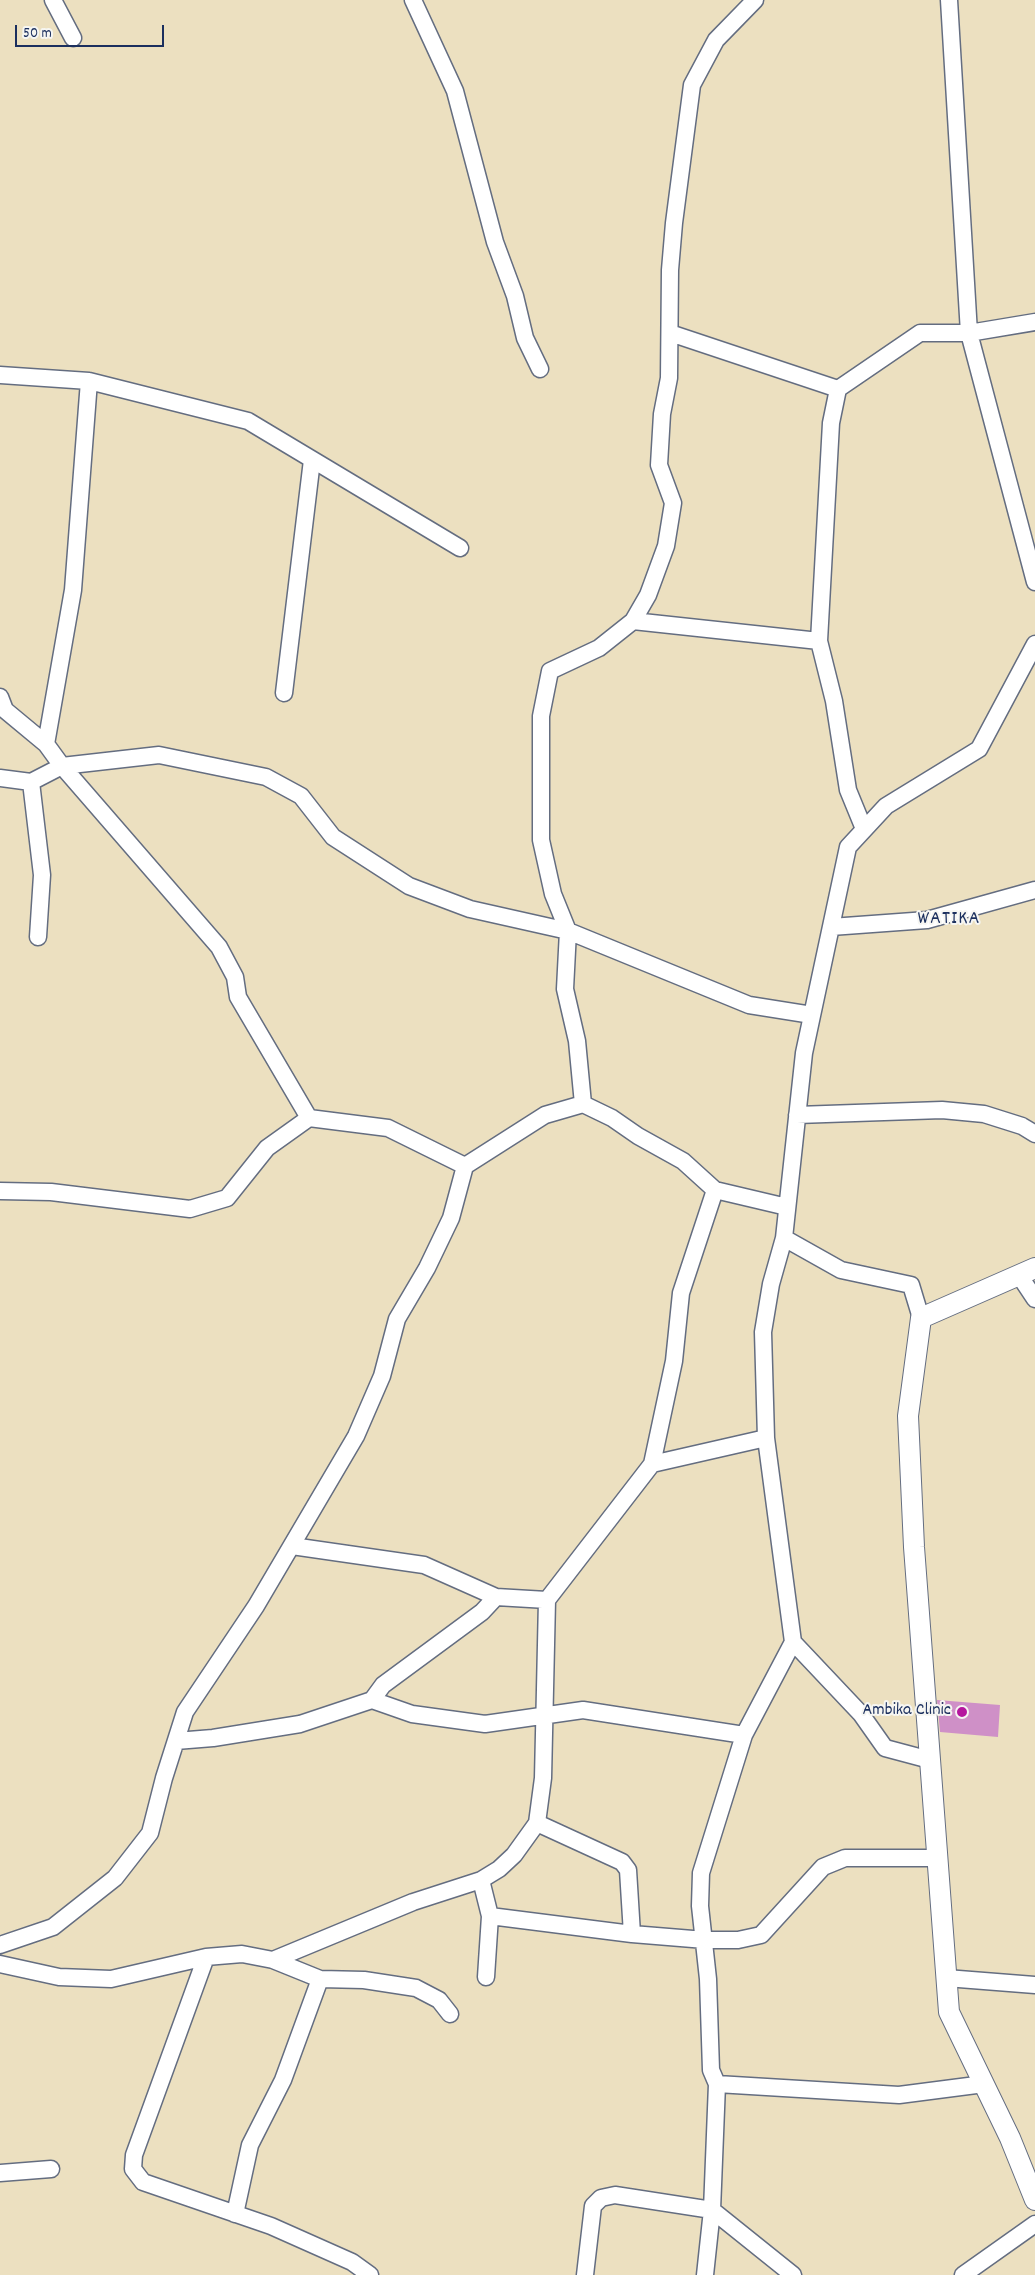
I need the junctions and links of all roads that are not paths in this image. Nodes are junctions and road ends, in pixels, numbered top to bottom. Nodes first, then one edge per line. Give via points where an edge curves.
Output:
1 (53, 0) edge
2 (414, 0) edge
3 (755, 0) edge
4 (949, 0) edge
5 (73, 38) dead end
6 (1035, 322) edge
7 (670, 333) junction
8 (969, 333) junction
9 (540, 369) dead end
10 (0, 375) edge
11 (89, 381) junction
12 (838, 389) junction
13 (312, 460) junction
14 (460, 548) dead end
15 (1035, 582) edge
16 (633, 621) junction
17 (819, 641) junction
18 (1035, 644) edge
19 (284, 693) dead end
20 (0, 698) edge
21 (46, 744) junction
22 (62, 766) junction
23 (0, 778) edge
24 (31, 782) junction
25 (864, 829) junction
26 (1035, 890) edge
27 (831, 926) junction
28 (568, 931) junction
29 (38, 937) dead end
30 (812, 1014) junction
31 (583, 1104) junction
32 (797, 1115) junction
33 (309, 1118) junction
34 (1035, 1134) edge
35 (465, 1166) junction
36 (715, 1190) junction
37 (0, 1192) edge
38 (787, 1207) junction
39 (784, 1238) junction
40 (1027, 1272) edge
41 (1035, 1300) edge
42 (921, 1318) junction
43 (766, 1438) junction
44 (652, 1464) junction
45 (292, 1546) junction
46 (496, 1597) junction
47 (547, 1600) junction
48 (793, 1642) junction
49 (372, 1700) junction
50 (545, 1714) junction
51 (744, 1735) junction
52 (176, 1741) junction
53 (930, 1760) junction
54 (537, 1823) junction
55 (937, 1858) junction
56 (481, 1880) junction
57 (490, 1916) junction
58 (632, 1934) junction
59 (705, 1940) junction
60 (0, 1945) edge
61 (206, 1957) junction
62 (273, 1960) junction
63 (0, 1964) edge
64 (486, 1977) dead end
65 (946, 1978) junction
66 (320, 1979) junction
67 (1035, 1985) edge
68 (450, 2014) dead end
69 (717, 2084) junction
70 (984, 2084) junction
71 (51, 2169) dead end
72 (0, 2173) edge
73 (1035, 2200) edge
74 (712, 2210) junction
75 (235, 2214) junction
76 (1035, 2224) edge
77 (370, 2275) edge
78 (584, 2275) edge
79 (705, 2275) edge
80 (792, 2275) edge
81 (963, 2275) edge

1 - 5 street
2 - 9 street via 455,91 495,242 516,296 525,338
3 - 7 street via 716,40 692,85 674,223
4 - 8 street
6 - 8 street
7 - 12 street
7 - 16 street via 669,378 662,414 659,465 673,503 666,546 648,595
8 - 12 street via 920,333
8 - 15 street
10 - 11 street
11 - 13 street via 248,421
11 - 21 street via 73,590
12 - 17 street via 831,423
13 - 14 street
13 - 19 street
16 - 17 street
16 - 28 street via 599,648 550,671 541,716 541,840 553,894
17 - 25 street via 834,701 848,790
18 - 25 street via 979,749 886,806
20 - 21 street via 5,710
21 - 22 street
22 - 24 street
22 - 28 street via 159,755 266,777 301,796 333,837 409,886 470,909
22 - 33 street via 219,947 235,977 238,997
23 - 24 street
24 - 29 street via 42,875
25 - 27 street via 848,847
26 - 27 street via 927,920
27 - 30 street
28 - 30 street via 749,1005
28 - 31 street via 565,989 577,1042
30 - 32 street
31 - 35 street via 545,1115
31 - 36 street via 683,1161
32 - 34 street via 942,1110 984,1114 1022,1126
32 - 38 street
33 - 35 street via 388,1128
33 - 37 street via 267,1148 226,1198 190,1209 50,1192
35 - 45 street via 451,1218 397,1319 382,1376 356,1436
36 - 38 street
36 - 44 street via 681,1293 674,1361
38 - 39 street
39 - 42 street via 841,1270 911,1285
39 - 43 street via 771,1284 763,1332
40 - 41 street
40 - 42 street
42 - 53 street via 908,1416
43 - 44 street
43 - 48 street
44 - 47 street
45 - 46 street via 424,1565
45 - 52 street via 246,1622 185,1712
46 - 47 street
46 - 49 street via 482,1612 383,1685
47 - 50 street
48 - 51 street
48 - 53 street via 861,1714 885,1748
49 - 50 street via 412,1714 484,1724
49 - 52 street via 300,1724
50 - 51 street via 583,1710
50 - 54 street via 543,1778
51 - 59 street via 701,1873 700,1906
52 - 60 street via 150,1833 115,1878 53,1927
53 - 55 street
54 - 56 street via 514,1855
54 - 58 street via 622,1862 628,1870
55 - 59 street via 845,1858 823,1867 761,1935 738,1940
55 - 65 street
56 - 57 street
56 - 62 street via 413,1902
57 - 58 street
57 - 64 street
58 - 59 street
59 - 69 street via 711,2070
61 - 62 street via 242,1954
61 - 63 street via 111,1979 59,1977
61 - 75 street via 134,2155 133,2169 143,2182
62 - 66 street
65 - 67 street
65 - 70 street via 949,2012
66 - 68 street via 364,1980 416,1988 438,2000
66 - 75 street via 283,2080 250,2145
69 - 70 street via 899,2095
69 - 74 street
70 - 73 street
71 - 72 street
74 - 78 street via 615,2195 601,2198 593,2206
74 - 79 street
74 - 80 street
75 - 77 street via 323,2248
76 - 81 street

